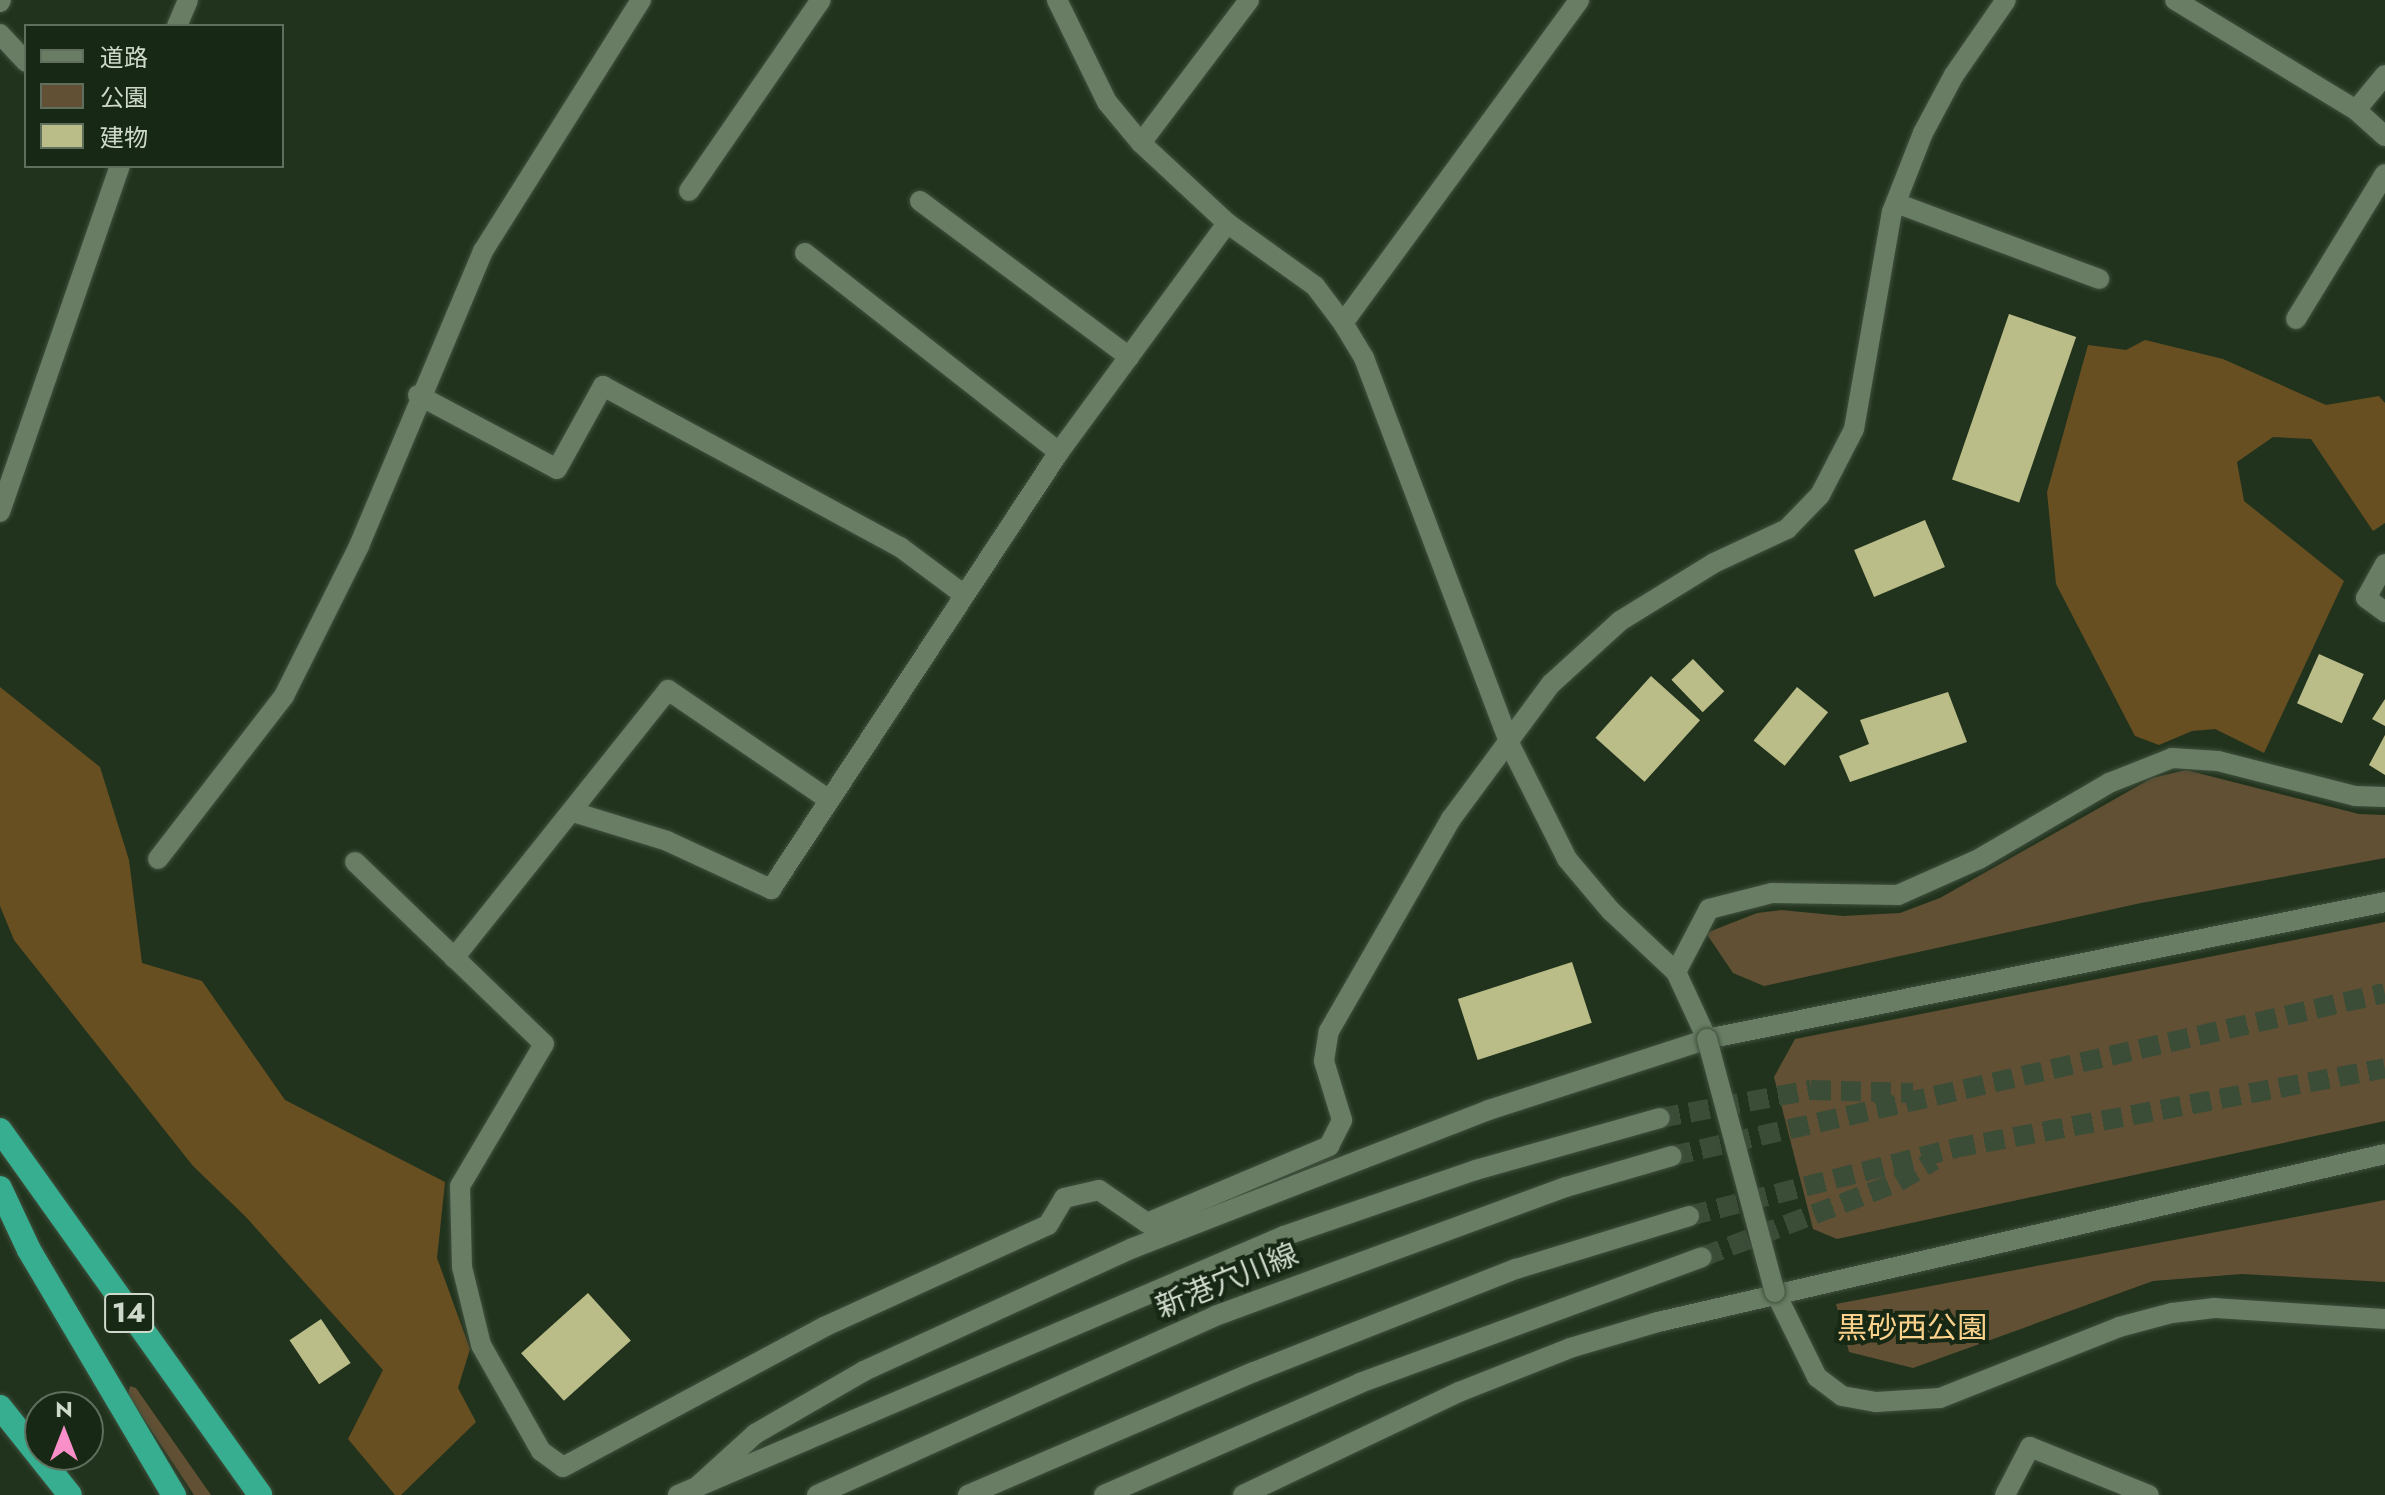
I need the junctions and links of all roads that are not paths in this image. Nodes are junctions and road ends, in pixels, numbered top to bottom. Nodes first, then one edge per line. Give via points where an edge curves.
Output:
1 (188, 0) edge
2 (641, 0) edge
3 (821, 0) edge
4 (1057, 0) edge
5 (1249, 0) edge
6 (1579, 0) edge
7 (2006, 0) edge
8 (2175, 0) edge
9 (178, 24) edge
10 (0, 34) edge
11 (24, 60) edge
12 (2385, 75) edge
13 (2356, 110) junction
14 (2385, 136) edge
15 (1141, 143) junction
16 (119, 168) edge
17 (2385, 174) edge
18 (689, 191) dead end
19 (920, 201) dead end
20 (1896, 203) junction
21 (1227, 223) junction
22 (805, 253) dead end
23 (2099, 279) dead end
24 (2296, 319) dead end
25 (1343, 323) junction
26 (1129, 357) junction
27 (418, 395) junction
28 (1059, 452) junction
29 (0, 512) edge
30 (2385, 564) edge
31 (963, 594) junction
32 (2385, 612) edge
33 (1510, 745) junction
34 (2385, 797) edge
35 (829, 800) junction
36 (573, 812) junction
37 (158, 859) dead end
38 (355, 862) dead end
39 (2385, 902) edge
40 (454, 958) junction
41 (1676, 972) junction
42 (1707, 1039) junction
43 (1660, 1118) tunnel mouth
44 (0, 1130) edge
45 (2385, 1154) edge
46 (1672, 1156) tunnel mouth
47 (0, 1188) edge
48 (1689, 1216) tunnel mouth
49 (1702, 1257) tunnel mouth
50 (1775, 1292) junction
51 (2385, 1319) edge
52 (0, 1407) edge
53 (699, 1485) junction
54 (70, 1495) edge
55 (174, 1495) edge
56 (260, 1495) edge
57 (678, 1495) edge
58 (817, 1495) edge
59 (968, 1495) edge
60 (1104, 1495) edge
61 (1243, 1495) edge
62 (2005, 1495) edge
63 (2149, 1495) edge

1 - 9 street
2 - 27 street via 483,251
3 - 18 street
4 - 15 street via 1107,102
5 - 15 street
6 - 25 street
7 - 20 street via 1954,75 1923,133
8 - 13 street
10 - 11 street
12 - 13 street
13 - 14 street
15 - 21 street
16 - 29 street
17 - 24 street
19 - 26 street
20 - 23 street
20 - 33 street via 1854,429 1820,495 1787,529 1714,563 1620,621 1551,684
21 - 25 street via 1315,286
21 - 26 street
22 - 28 street
25 - 33 street via 1364,358
26 - 28 street
27 - 31 street via 557,469 603,386 900,547
27 - 37 street via 359,546 284,696
28 - 31 street
30 - 32 street via 2366,598
31 - 35 street
33 - 40 street via 1451,819 1329,1031 1324,1061 1342,1120 1329,1146 1147,1223 1099,1190 1064,1198 1048,1225 826,1326 563,1467 541,1451 481,1345 462,1267 460,1186 544,1044
33 - 41 street via 1567,859 1611,911
34 - 41 street via 2355,796 2218,761 2172,758 2109,783 1979,859 1898,895 1772,893 1709,909
35 - 36 street via 771,889 667,841
35 - 36 street via 668,690
36 - 40 street
38 - 40 street
39 - 42 street
41 - 42 street
42 - 50 street, bridge
42 - 53 street via 1323,1171 1133,1248 864,1371 755,1434
43 - 53 street via 1476,1170 1284,1236
44 - 56 highway, 14
45 - 50 street
46 - 58 street, 新港穴川線 via 1566,1187 1215,1316
47 - 55 highway via 29,1250
48 - 59 street via 1489,1279
49 - 60 street via 1360,1383
50 - 51 street via 1817,1377 1842,1396 1876,1402 1940,1398 2119,1327 2172,1313 2215,1308
50 - 61 street via 1570,1348 1366,1432
52 - 54 highway
53 - 57 street
62 - 63 street via 2030,1447

